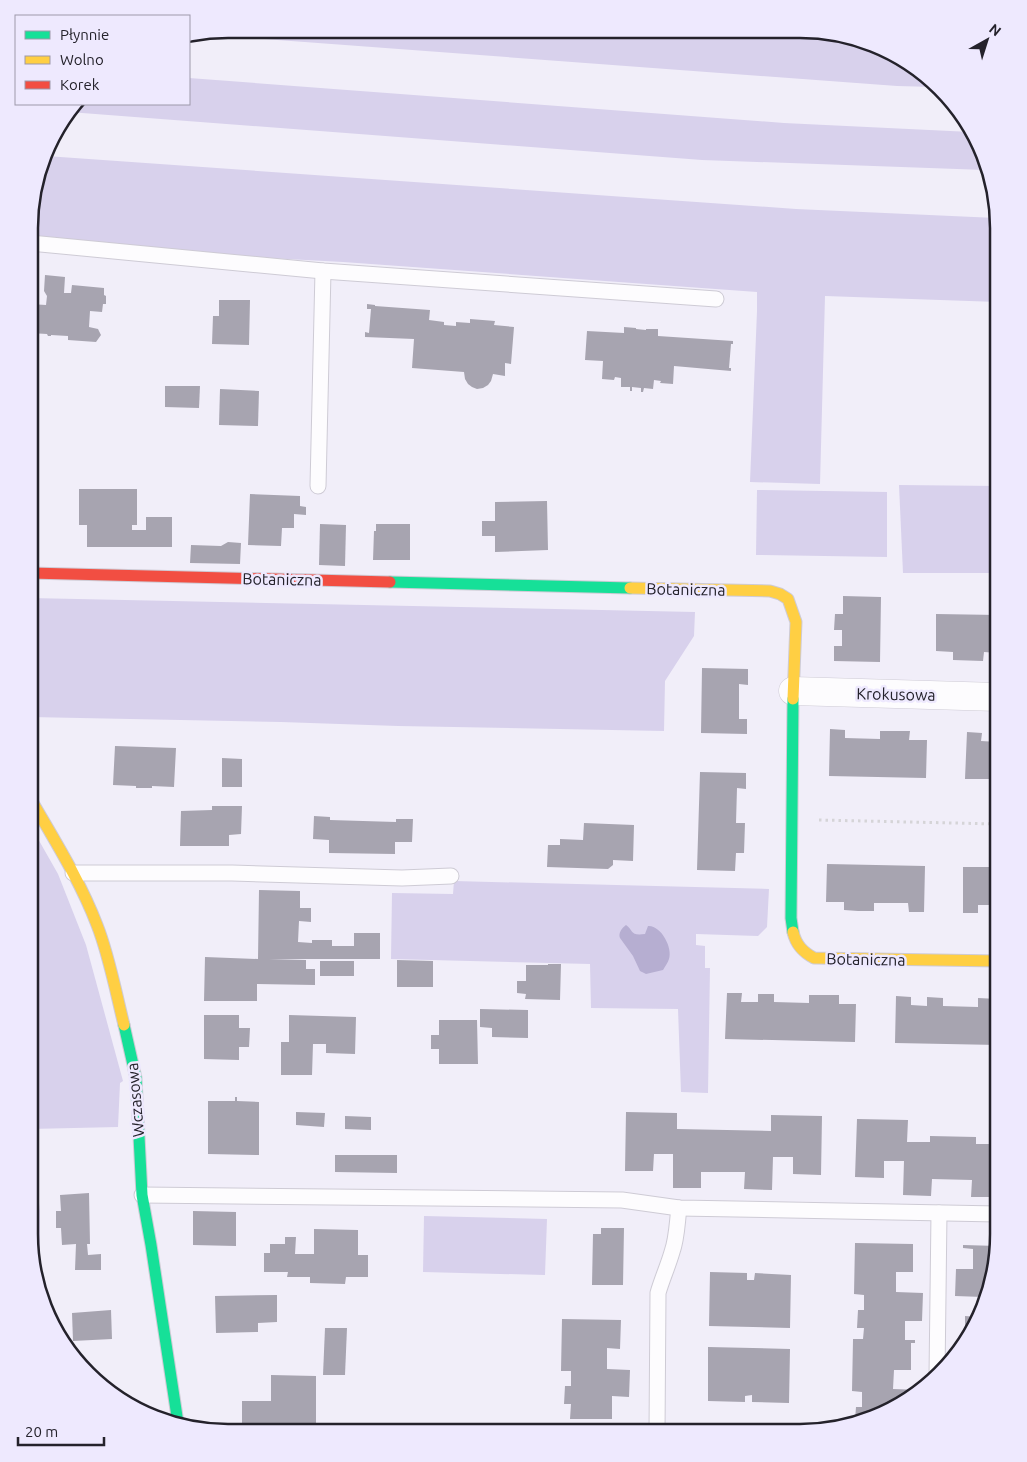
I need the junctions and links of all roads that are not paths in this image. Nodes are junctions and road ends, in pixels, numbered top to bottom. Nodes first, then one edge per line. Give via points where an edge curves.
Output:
1 (38, 244) edge
2 (323, 271) junction
3 (716, 298) dead end
4 (318, 486) dead end
5 (38, 573) edge
6 (793, 692) junction
7 (990, 697) edge
8 (38, 810) edge
9 (74, 873) junction
10 (451, 876) dead end
11 (990, 961) edge
12 (142, 1195) junction
13 (679, 1208) junction
14 (939, 1213) junction
15 (990, 1214) edge
16 (937, 1365) edge
17 (177, 1417) edge
18 (657, 1424) edge

1 - 2 lane
2 - 3 lane
2 - 4 lane
5 - 6 street, Botaniczna via 770,591 788,600 796,622
6 - 7 street, Krokusowa
6 - 11 street, Botaniczna via 791,918 793,934 801,949 814,958
8 - 9 street, Wczasowa
9 - 10 lane
9 - 12 street, Wczasowa via 97,925 136,1078
12 - 13 lane via 622,1200
12 - 17 street, Wczasowa
13 - 14 lane
13 - 18 lane via 673,1250 658,1293
14 - 15 lane
14 - 16 lane

